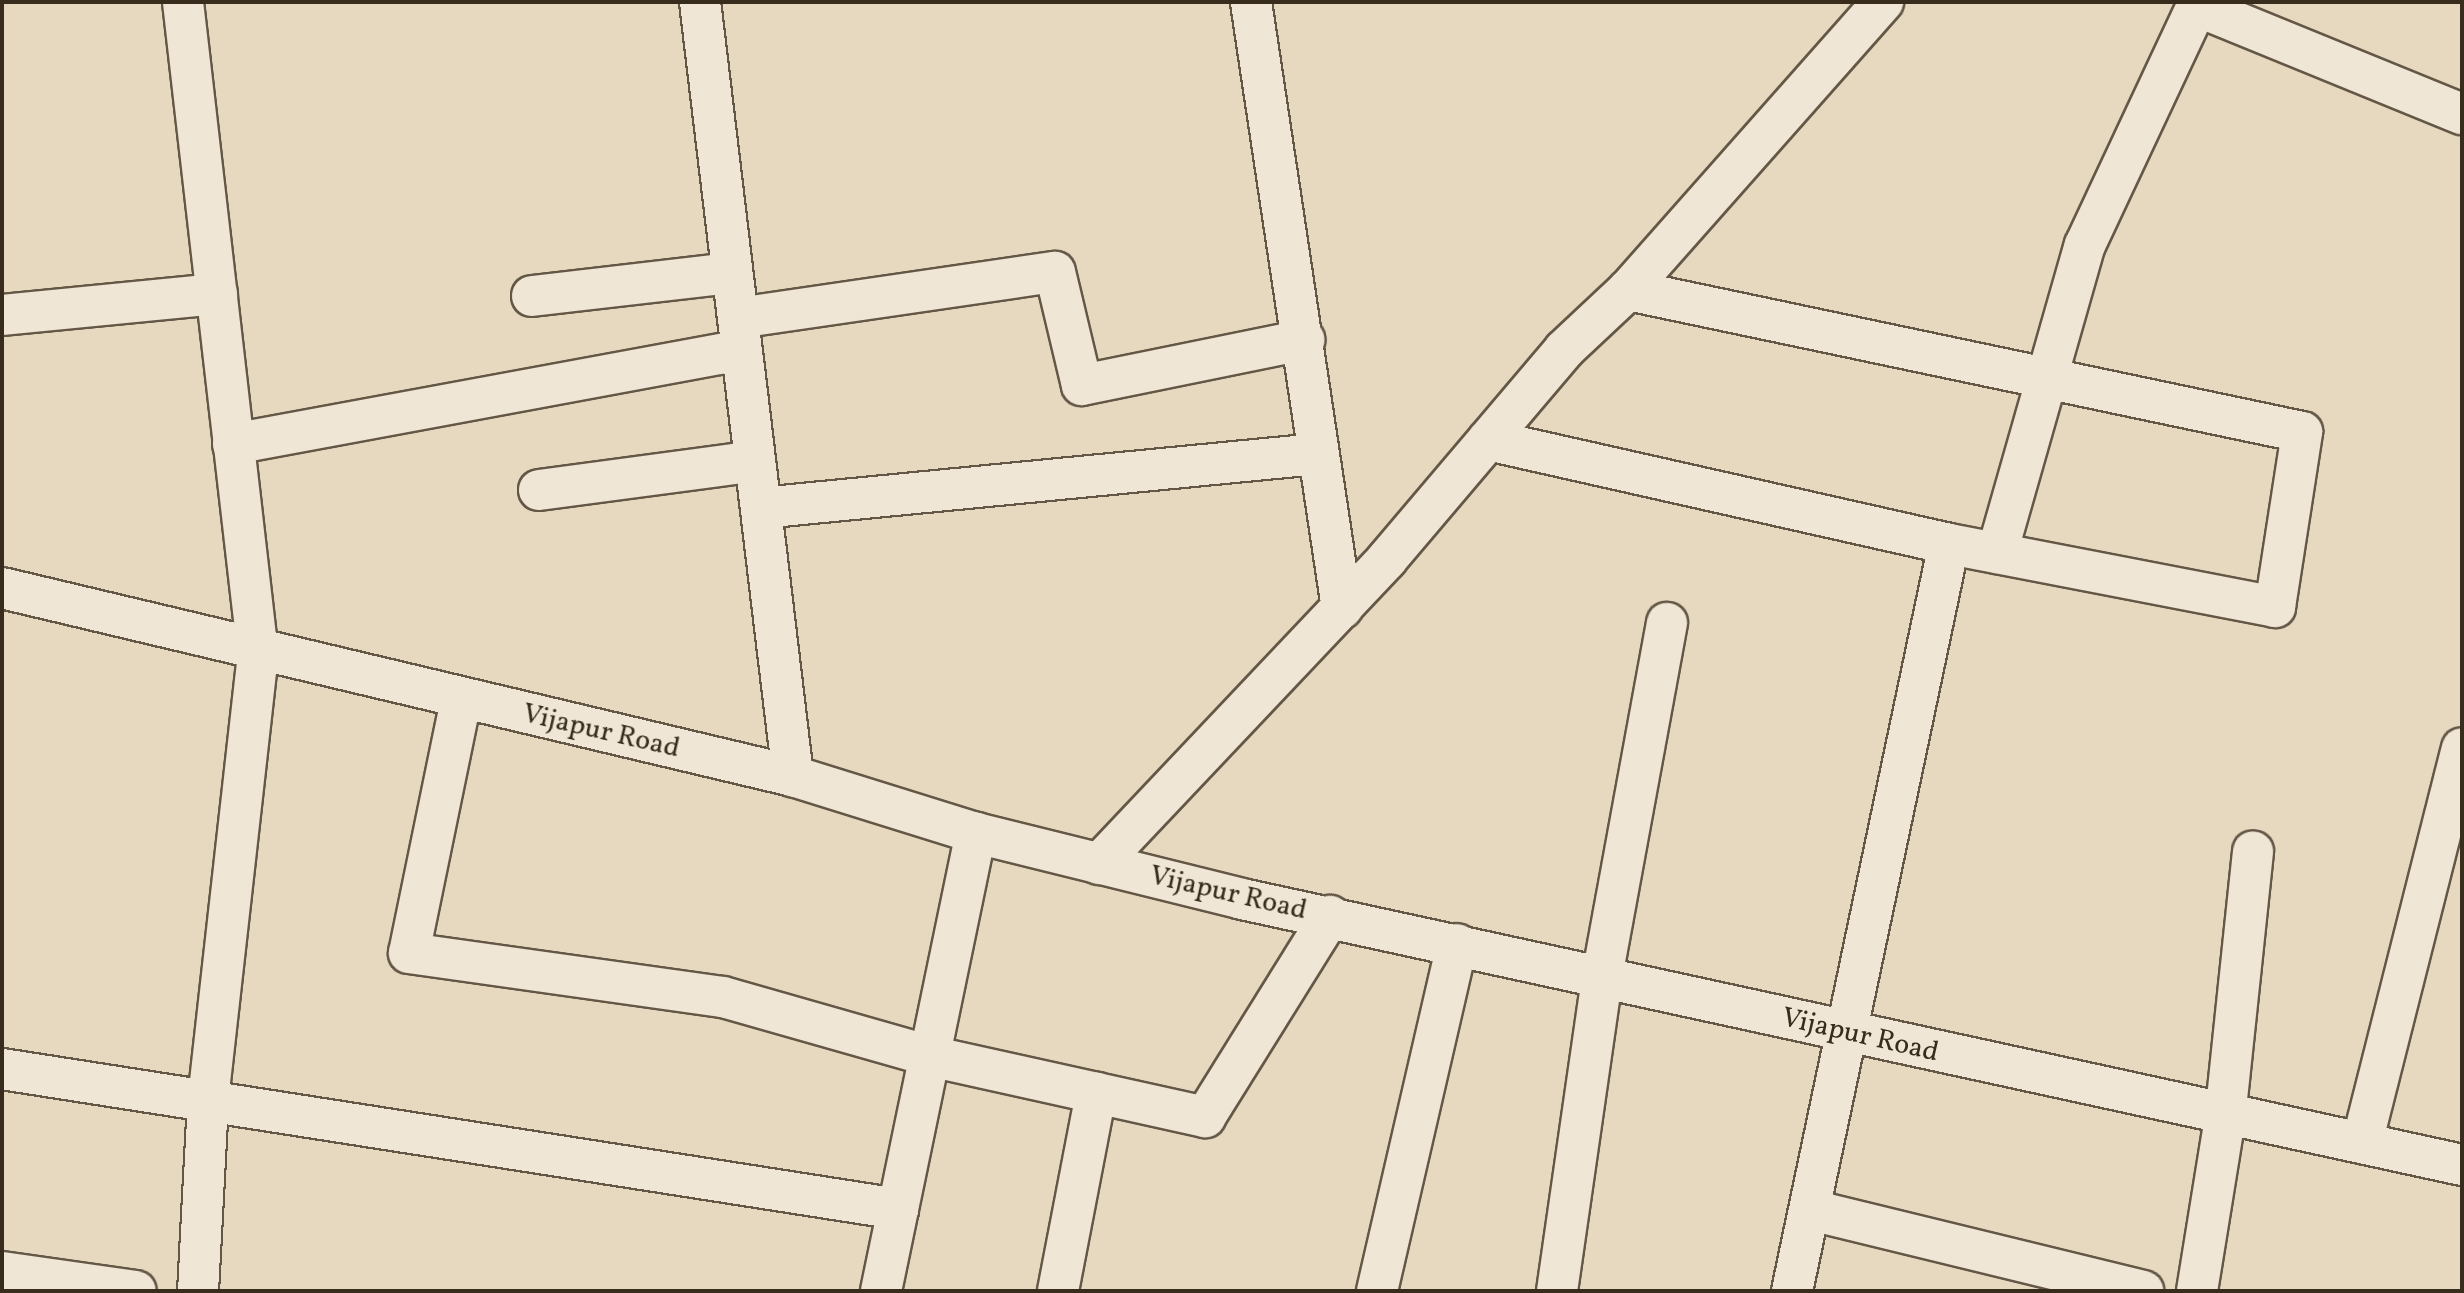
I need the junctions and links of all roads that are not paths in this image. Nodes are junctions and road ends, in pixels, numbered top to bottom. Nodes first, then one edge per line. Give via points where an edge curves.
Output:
1 (183, 2) edge
2 (700, 2) edge
3 (1251, 2) edge
4 (1883, 2) edge
5 (2198, 4) edge
6 (2462, 114) edge
7 (732, 273) junction
8 (1628, 290) junction
9 (217, 294) junction
10 (532, 296) dead end
11 (2, 315) edge
12 (739, 334) junction
13 (1304, 340) junction
14 (2043, 378) junction
15 (1488, 440) junction
16 (233, 444) junction
17 (1317, 454) junction
18 (755, 461) junction
19 (539, 490) dead end
20 (761, 508) junction
21 (1949, 544) junction
22 (1997, 553) junction
23 (2, 588) edge
24 (1342, 608) junction
25 (1667, 623) dead end
26 (258, 654) junction
27 (461, 700) junction
28 (2462, 748) edge
29 (793, 776) junction
30 (976, 833) junction
31 (2253, 851) dead end
32 (1099, 864) junction
33 (2445, 889) edge
34 (1330, 916) junction
35 (1457, 944) junction
36 (1602, 977) junction
37 (1841, 1032) junction
38 (930, 1056) junction
39 (2, 1069) edge
40 (1096, 1093) junction
41 (208, 1101) junction
42 (2225, 1118) junction
43 (2362, 1143) junction
44 (2462, 1165) edge
45 (898, 1209) junction
46 (1811, 1210) junction
47 (2, 1272) edge
48 (136, 1291) edge
49 (198, 1291) edge
50 (881, 1291) edge
51 (1058, 1291) edge
52 (1377, 1291) edge
53 (1557, 1291) edge
54 (1792, 1291) edge
55 (2143, 1291) edge
56 (2197, 1291) edge

1 - 9 street
2 - 7 street
3 - 13 street
4 - 8 street
5 - 6 street
5 - 14 street via 2085,245
7 - 10 street
7 - 12 street
8 - 14 street
8 - 15 street via 1564,350
9 - 11 street
9 - 16 street
12 - 13 street via 1055,272 1082,385
12 - 16 street
12 - 18 street
13 - 17 street
14 - 22 street
14 - 22 street via 2302,432 2275,607
15 - 21 street
15 - 24 street
16 - 26 street
17 - 20 street
17 - 24 street
18 - 19 street
18 - 20 street
20 - 29 street
21 - 22 street
21 - 37 street
23 - 26 street, Vijapur Road
24 - 32 street
25 - 36 street
26 - 27 street, Vijapur Road
26 - 41 street
27 - 29 street, Vijapur Road
27 - 38 street via 409,953 723,997
28 - 33 street
29 - 30 street, Vijapur Road
30 - 32 street, Vijapur Road
30 - 38 street
31 - 42 street
32 - 34 street, Vijapur Road
33 - 43 street
34 - 35 street, Vijapur Road
34 - 40 street via 1205,1117
35 - 36 street, Vijapur Road
35 - 52 street
36 - 37 street, Vijapur Road
36 - 53 street
37 - 42 street, Vijapur Road
37 - 46 street
38 - 40 street
38 - 45 street
39 - 41 street
40 - 51 street
41 - 45 street
41 - 49 street
42 - 43 street, Vijapur Road
42 - 56 street
43 - 44 street, Vijapur Road
45 - 50 street
46 - 54 street
46 - 55 street
47 - 48 street

